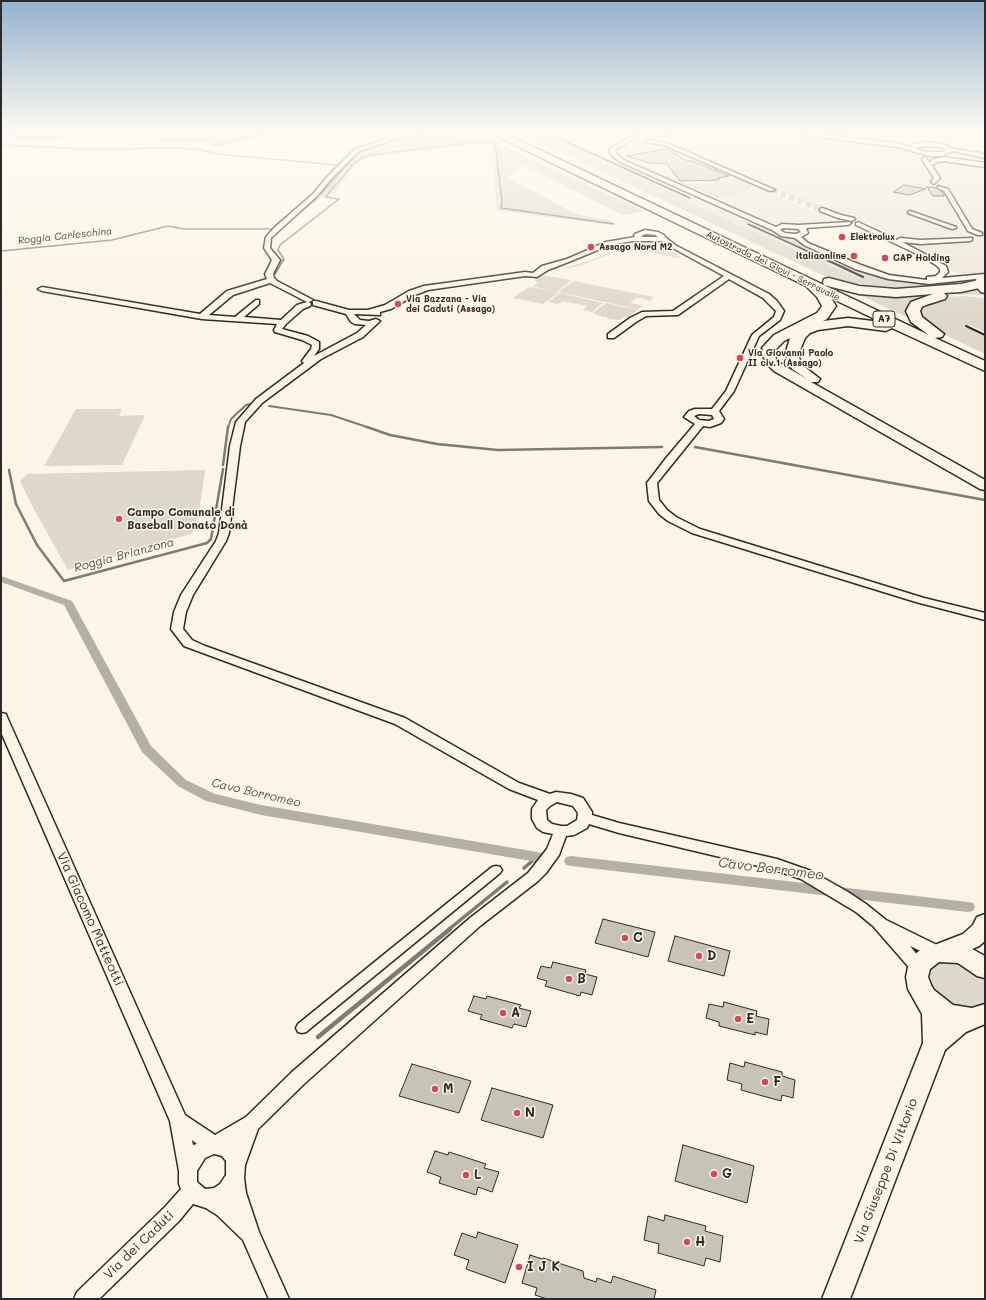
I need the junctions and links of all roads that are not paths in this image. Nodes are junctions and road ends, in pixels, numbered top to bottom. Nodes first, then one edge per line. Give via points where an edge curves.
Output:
1 (317, 194) edge
2 (623, 194) edge
3 (637, 194) edge
4 (695, 194) edge
5 (950, 194) edge
6 (822, 210) tunnel mouth
7 (910, 212) dead end
8 (848, 221) junction
9 (758, 223) junction
10 (786, 226) junction
11 (794, 226) junction
12 (816, 226) junction
13 (954, 228) dead end
14 (776, 230) junction
15 (805, 231) junction
16 (967, 235) junction
17 (798, 236) junction
18 (983, 237) edge
19 (662, 238) junction
20 (641, 240) junction
21 (652, 241) junction
22 (905, 243) junction
23 (670, 245) junction
24 (729, 276) junction
25 (903, 279) junction
26 (271, 280) junction
27 (805, 281) junction
28 (822, 281) junction
29 (983, 282) edge
30 (42, 289) dead end
31 (985, 297) edge
32 (256, 302) dead end
33 (311, 302) junction
34 (388, 307) junction
35 (367, 312) junction
36 (351, 315) junction
37 (380, 315) junction
38 (202, 317) junction
39 (237, 319) junction
40 (284, 322) junction
41 (363, 326) junction
42 (611, 336) dead end
43 (950, 341) junction
44 (769, 348) joint
45 (793, 352) joint
46 (985, 358) edge
47 (985, 367) edge
48 (303, 368) junction
49 (985, 370) edge
50 (714, 412) junction
51 (700, 424) junction
52 (985, 475) edge
53 (985, 486) edge
54 (985, 617) edge
55 (1, 717) edge
56 (544, 804) junction
57 (585, 818) junction
58 (561, 832) junction
59 (496, 870) dead end
60 (878, 922) junction
61 (983, 927) edge
62 (941, 953) junction
63 (985, 963) edge
64 (919, 966) junction
65 (985, 969) edge
66 (926, 997) junction
67 (978, 1016) edge
68 (302, 1028) dead end
69 (935, 1043) junction
70 (179, 1121) junction
71 (252, 1123) junction
72 (214, 1145) junction
73 (188, 1171) junction
74 (236, 1172) junction
75 (200, 1195) junction
76 (250, 1234) junction
77 (84, 1299) edge
78 (279, 1299) edge
79 (836, 1299) edge

1 - 26 street via 268,238 267,248 276,258 269,274
2 - 27 highway, Autostrada dei Giovi - Serravalle / A7
3 - 28 highway, Autostrada dei Giovi - Serravalle / A7
4 - 9 street
5 - 16 street
6 - 8 street
7 - 13 street
8 - 12 street
8 - 22 street via 860,221 858,224
9 - 10 street
9 - 14 street
10 - 11 street
10 - 14 street via 778,227
11 - 12 street
11 - 15 street
12 - 15 street
14 - 17 street via 783,235
15 - 17 street
16 - 18 street
16 - 22 street
17 - 25 street via 806,244 858,267
19 - 20 street via 659,234 645,232 638,235
19 - 21 street
19 - 23 street
20 - 21 street
20 - 34 street via 626,239 608,243 534,275 525,274 427,288
21 - 23 street
22 - 25 street via 943,268 944,272 938,278
23 - 24 street
24 - 42 street via 675,313 645,314
24 - 50 street via 766,296 780,311 777,318 756,335 730,391
25 - 29 street via 943,282 964,278
26 - 33 street
26 - 38 street via 225,295
27 - 44 highway via 822,294 829,306 822,316 779,338
27 - 47 highway, Autostrada dei Giovi - Serravalle / A7
28 - 29 highway via 859,290 892,293 961,288
28 - 43 highway, Autostrada dei Giovi - Serravalle / A7
30 - 38 street
31 - 43 highway via 940,296 914,308 916,319
32 - 39 street
33 - 36 street
33 - 40 street via 300,307
34 - 35 street
34 - 37 street
35 - 36 street
35 - 37 street
36 - 41 street
37 - 41 street via 381,318
38 - 39 street
39 - 40 street
40 - 48 street via 278,330 316,344
41 - 48 street via 360,335 325,352
43 - 46 highway, Autostrada dei Giovi - Serravalle / A7
44 - 53 main road via 771,362 778,368
45 - 49 highway via 797,337 808,329 824,324 867,324 907,334
45 - 52 main road via 796,366 810,377
48 - 56 street via 259,401 241,422 235,446 224,533 187,595 177,628 188,643 201,649 400,721
50 - 51 street via 719,417 718,421
50 - 51 street via 702,410 692,413 690,419
51 - 54 street via 652,483 654,501 672,519 696,531 947,608
55 - 70 street, Via Giacomo Matteotti
56 - 57 street via 564,797 578,802 585,812
56 - 58 street via 538,814 542,824
57 - 58 street via 577,828
57 - 60 street via 777,865 814,878
58 - 71 street via 554,851 534,877 475,922 298,1078
59 - 68 street
60 - 62 street
60 - 64 street
61 - 62 main road via 971,940
61 - 63 main road via 981,949
62 - 64 main road via 926,958
62 - 65 main road via 964,956
64 - 66 main road, Via Giuseppe Di Vittorio via 918,983
66 - 67 main road via 947,1013 960,1017
66 - 69 main road, Via Giuseppe Di Vittorio via 934,1014
67 - 69 main road via 958,1025
69 - 79 main road, Via Giuseppe Di Vittorio
70 - 72 street
70 - 73 street, Via Giacomo Matteotti
71 - 72 street
71 - 74 street
72 - 73 street via 198,1152
72 - 74 street via 228,1150 234,1157
73 - 75 street via 188,1184
74 - 75 street via 227,1190 219,1196
74 - 76 street via 238,1193
75 - 76 street via 224,1208
75 - 77 street, Via dei Caduti via 172,1214
76 - 78 street

